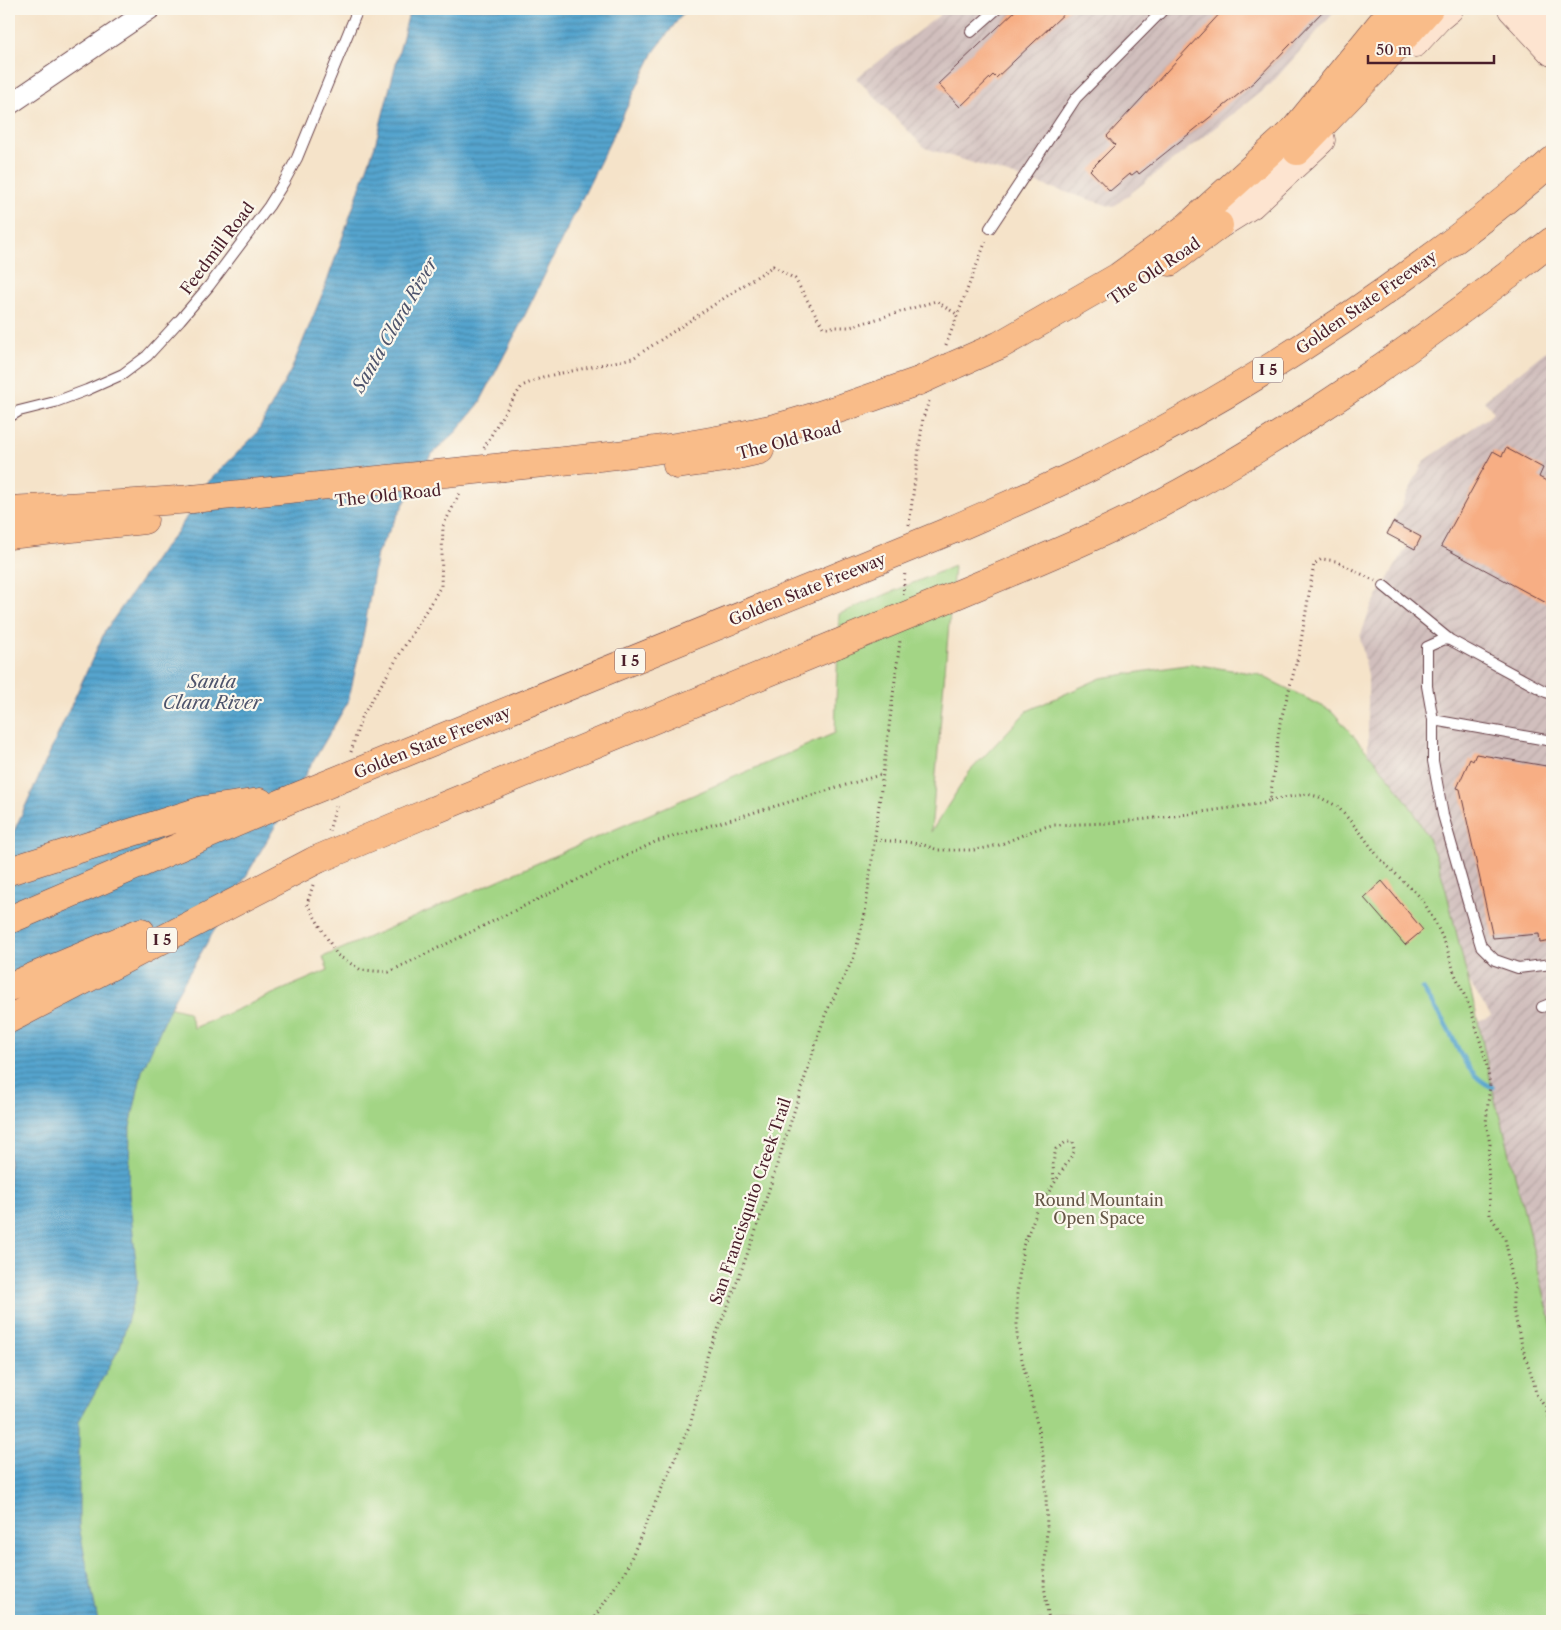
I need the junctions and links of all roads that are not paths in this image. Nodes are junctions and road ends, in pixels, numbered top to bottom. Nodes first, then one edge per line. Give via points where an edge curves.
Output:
1 (150, 9) edge
2 (358, 9) edge
3 (997, 9) edge
4 (1164, 9) edge
5 (1393, 9) edge
6 (1429, 9) edge
7 (1449, 9) edge
8 (1512, 9) edge
9 (1530, 9) edge
10 (1542, 9) edge
11 (1552, 20) edge
12 (972, 32) dead end
13 (1552, 34) edge
14 (1552, 52) edge
15 (9, 105) edge
16 (1552, 161) edge
17 (1219, 225) junction
18 (990, 228) dead end
19 (1552, 241) edge
20 (949, 376) junction
21 (9, 417) edge
22 (191, 507) junction
23 (9, 510) edge
24 (9, 535) edge
25 (1384, 586) road end
26 (1450, 640) junction
27 (1552, 694) edge
28 (1433, 720) junction
29 (1552, 741) edge
30 (296, 797) junction
31 (319, 859) junction
32 (9, 871) edge
33 (9, 920) edge
34 (1552, 964) edge
35 (9, 987) edge
36 (1552, 1003) edge
37 (1542, 1007) dead end
38 (9, 1019) edge

1 - 15 street
2 - 21 lane, Feedmill Road via 297,158 284,182 192,306 147,356 123,374
3 - 12 lane
4 - 18 lane via 1076,98
5 - 20 main road, The Old Road via 1296,128 1187,227 1118,277
6 - 17 main road, The Old Road via 1291,158
7 - 17 main road via 1345,118 1251,205
8 - 14 main road
9 - 13 main road
10 - 11 main road
16 - 30 main road, Golden State Freeway / I 5, bridge via 1513,196 1388,289 1265,372 1093,466 842,576
17 - 20 main road, The Old Road via 1115,299 1023,351 994,366
19 - 31 main road, I 5, bridge via 1360,383 1238,460 1111,528
20 - 22 main road, The Old Road via 916,390 867,418 720,459 654,469 503,475
22 - 23 main road, The Old Road via 121,504
22 - 24 main road, The Old Road
25 - 26 lane
26 - 27 lane
26 - 28 lane via 1427,647 1427,686
28 - 29 lane
28 - 34 lane via 1433,761 1444,815 1481,946 1495,960 1518,968
30 - 32 main road, I 5 via 203,810
30 - 33 main road, Golden State Freeway / I 5
31 - 35 main road, I 5
31 - 38 main road, I 5
36 - 37 lane

